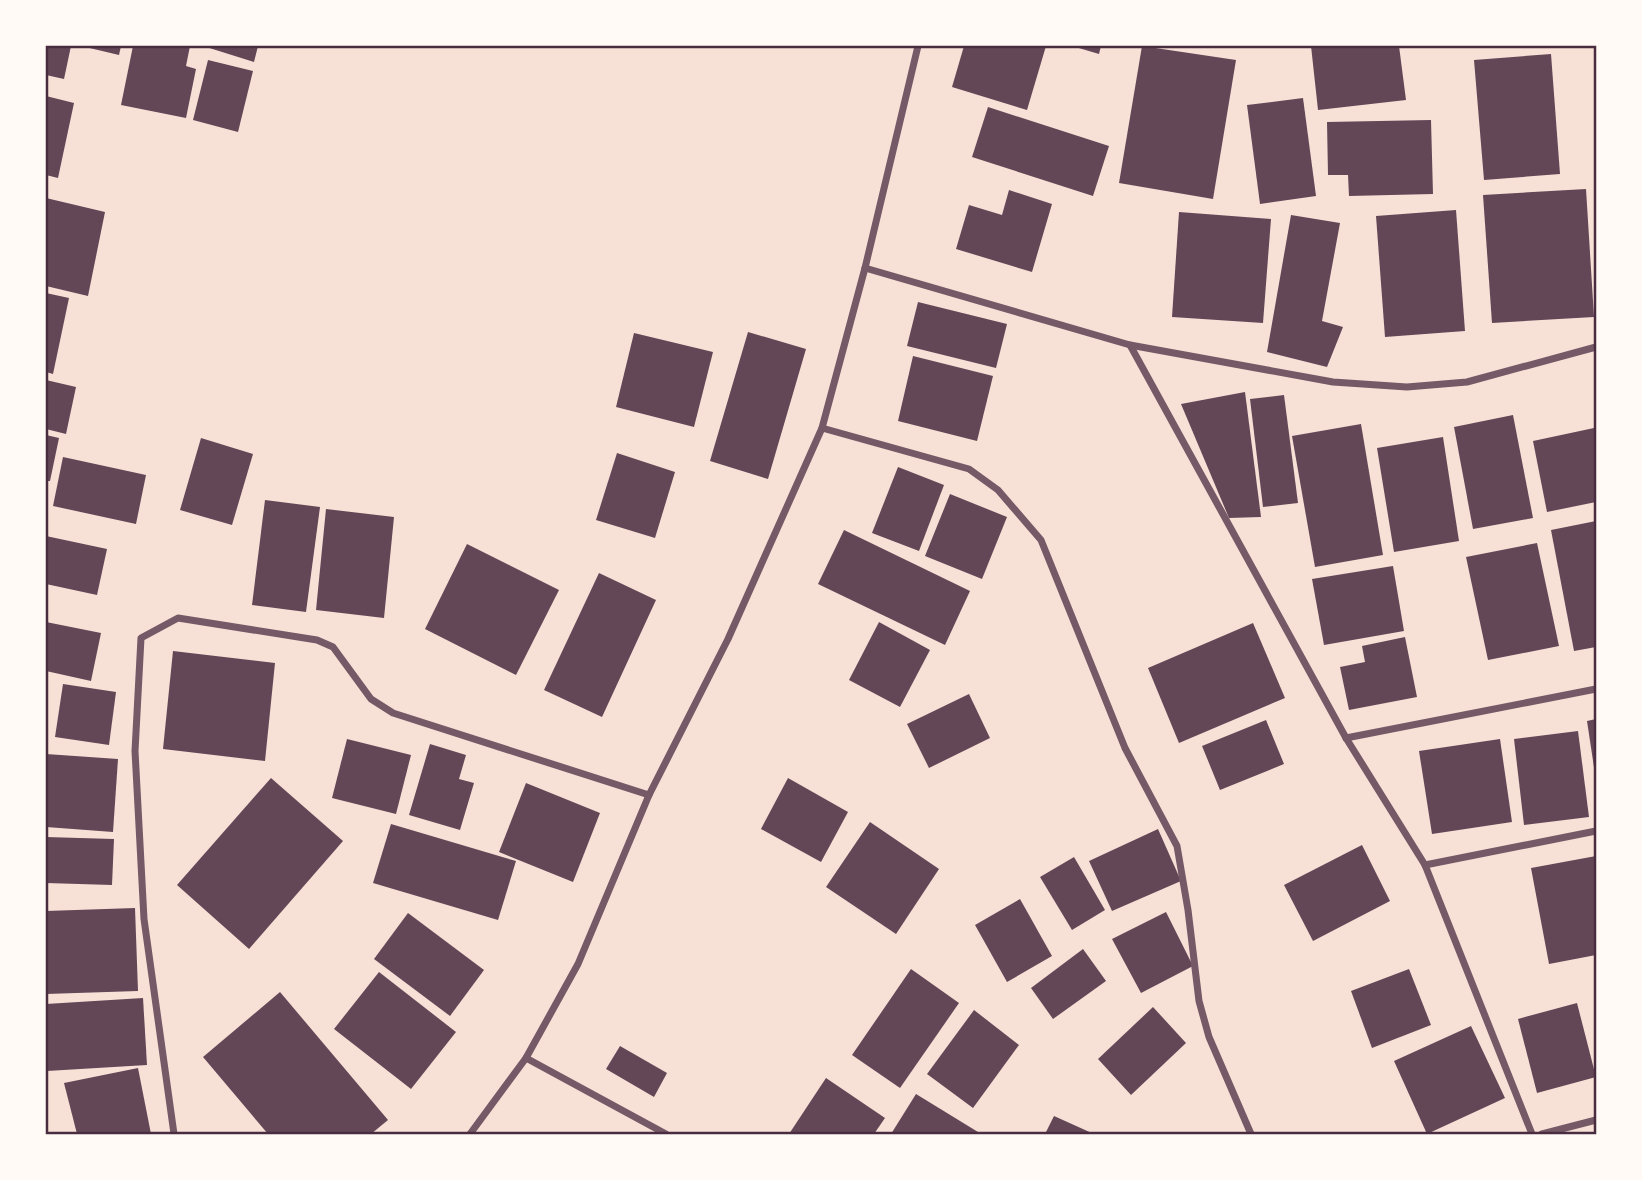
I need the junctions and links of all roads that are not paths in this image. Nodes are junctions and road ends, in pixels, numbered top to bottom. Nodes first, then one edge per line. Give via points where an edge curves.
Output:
1 (918, 46) edge
2 (865, 268) junction
3 (1130, 345) junction
4 (1597, 347) edge
5 (822, 428) junction
6 (1597, 689) edge
7 (1346, 738) junction
8 (649, 795) junction
9 (1597, 831) edge
10 (1425, 865) junction
11 (526, 1058) junction
12 (1597, 1120) edge
13 (174, 1135) edge
14 (470, 1135) edge
15 (666, 1135) edge
16 (1251, 1135) edge
17 (1532, 1135) edge
18 (1542, 1135) edge

1 - 2 street
2 - 3 street
2 - 5 street
3 - 4 street via 1333,382 1407,387 1467,382
3 - 7 street
5 - 8 street via 729,639
5 - 16 street via 969,469 998,490 1041,540 1125,748 1177,846 1199,1001 1209,1037
6 - 7 street
7 - 10 street
8 - 11 street via 578,964
8 - 13 street via 393,713 370,699 333,647 317,640 178,618 141,638 135,751 144,919
9 - 10 street
10 - 17 street
11 - 14 street
11 - 15 street
12 - 18 street

